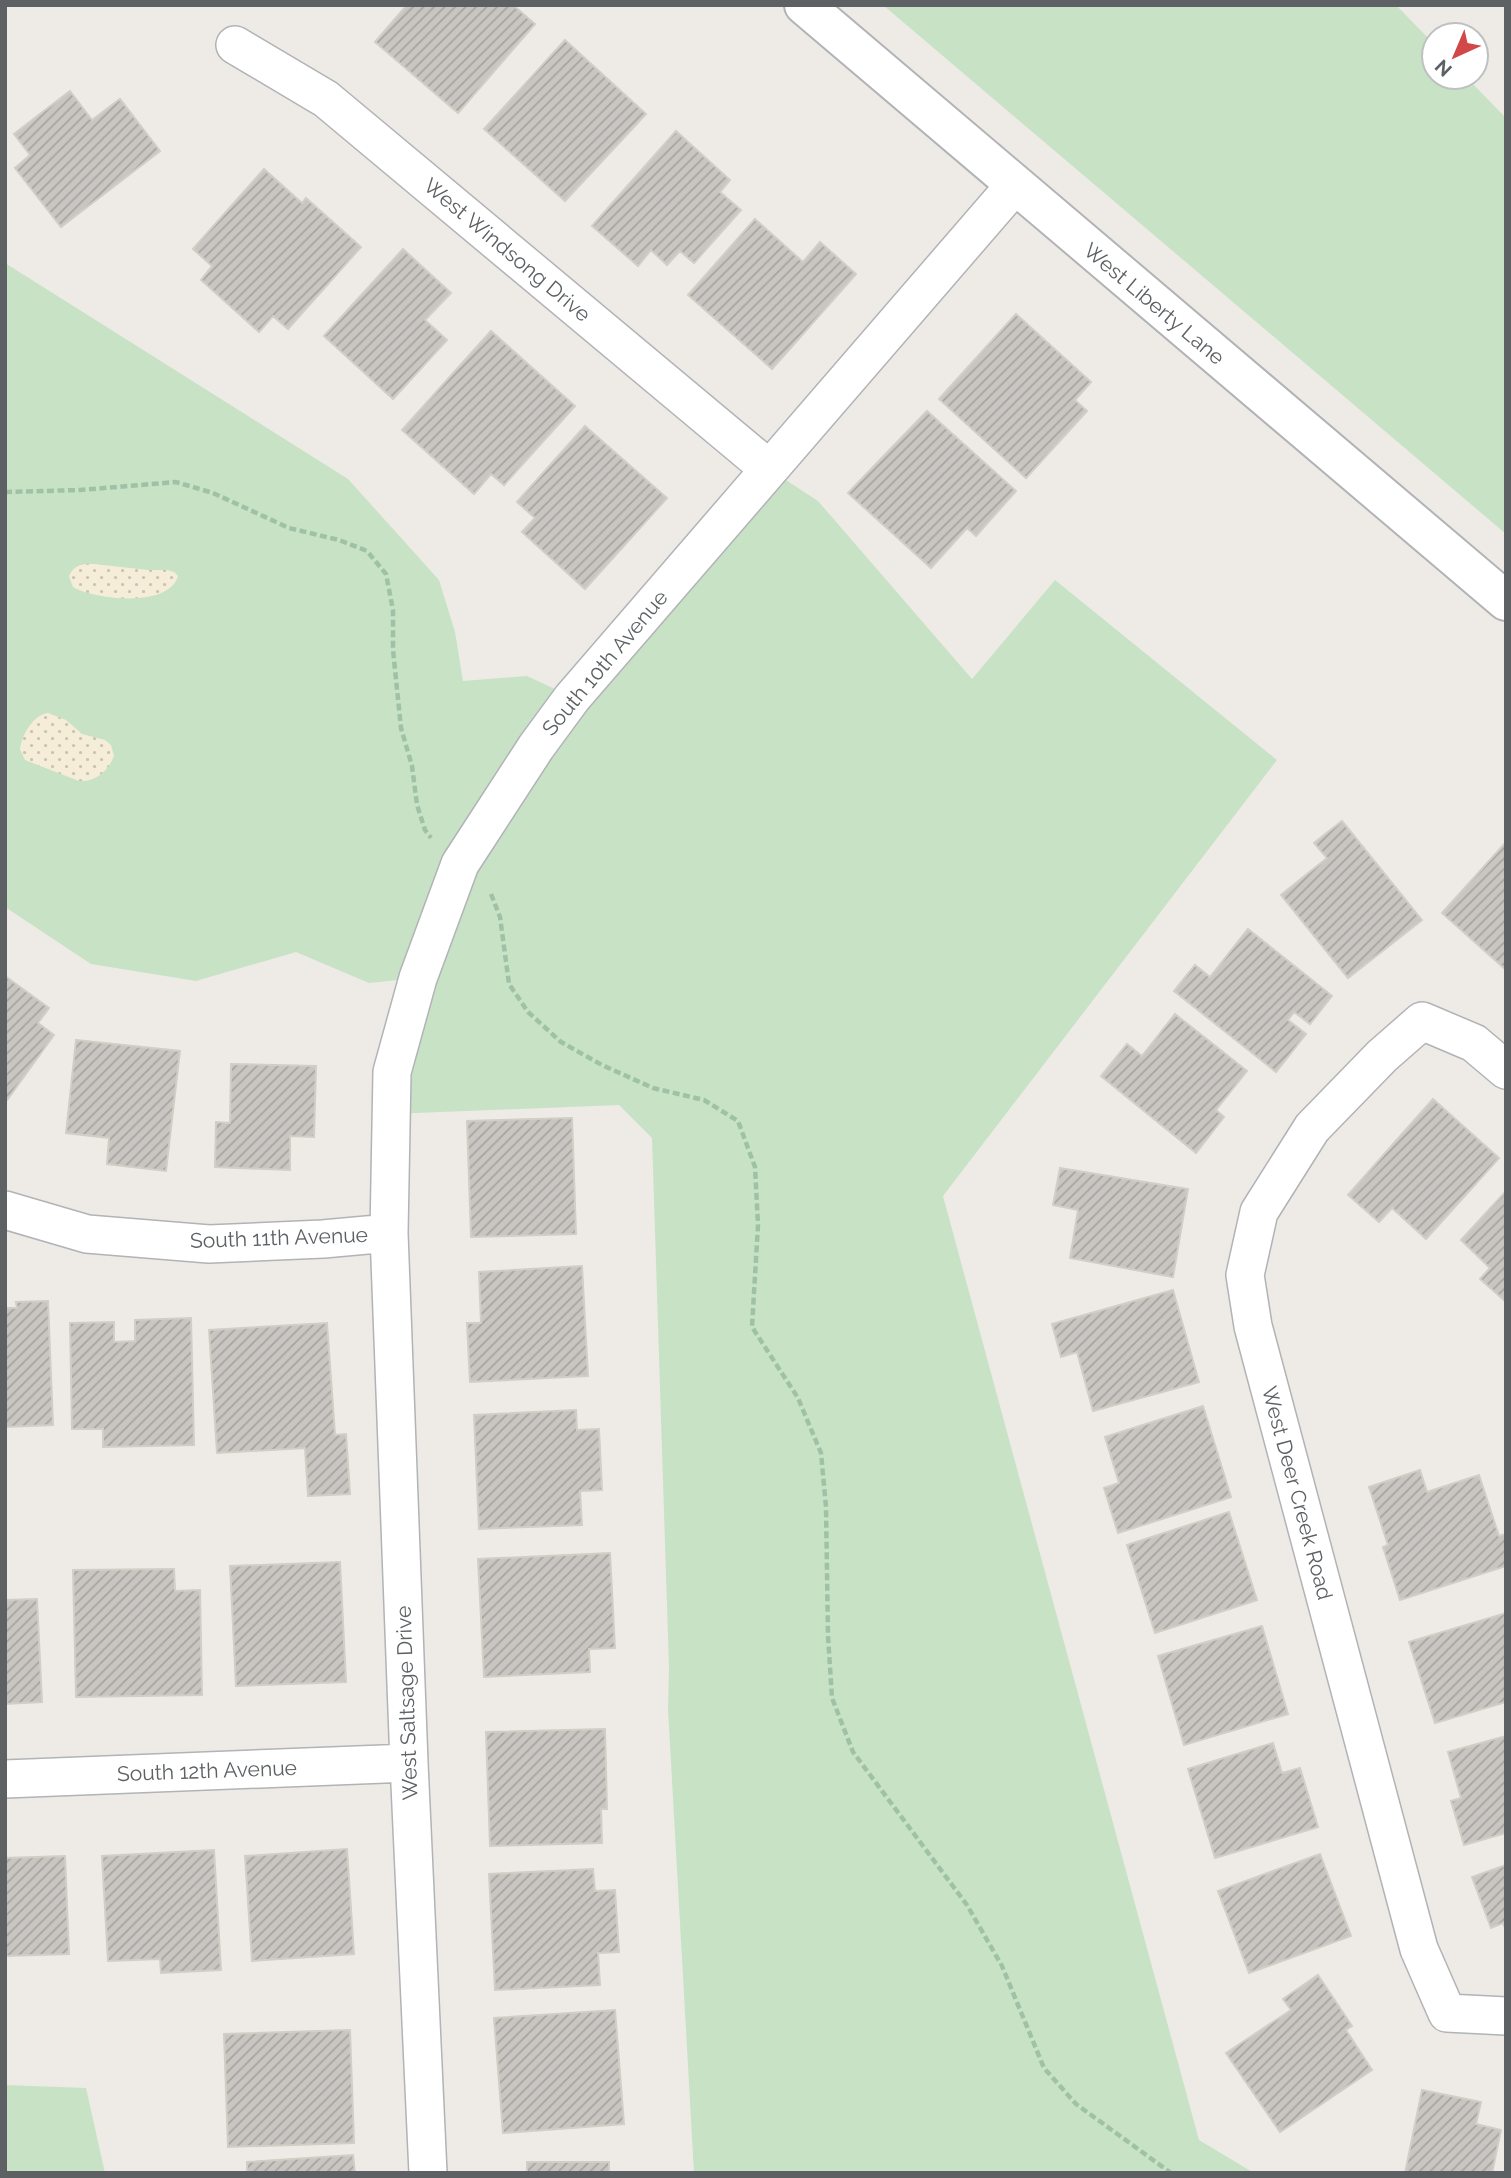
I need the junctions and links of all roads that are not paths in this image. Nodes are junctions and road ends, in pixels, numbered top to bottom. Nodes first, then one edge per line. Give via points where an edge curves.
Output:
1 (804, 5) edge
2 (235, 46) dead end
3 (1014, 186) junction
4 (769, 469) junction
5 (1506, 601) edge
6 (1506, 1070) edge
7 (5, 1210) edge
8 (389, 1233) junction
9 (409, 1762) junction
10 (5, 1779) edge
11 (1506, 2016) edge
12 (428, 2173) edge

1 - 3 street, West Liberty Lane
2 - 4 street, West Windsong Drive via 326,99
3 - 4 street, South 10th Avenue
3 - 5 street, West Liberty Lane
4 - 8 street, South 10th Avenue via 572,698 460,864 418,978 392,1072
6 - 11 street, West Deer Creek Road via 1474,1044 1422,1021 1312,1128 1259,1212 1245,1275 1253,1326 1419,1949 1447,2014
7 - 8 street, South 11th Avenue via 87,1234 209,1244
8 - 9 street, West Saltsage Drive
9 - 10 street, South 12th Avenue
9 - 12 street, West Saltsage Drive

